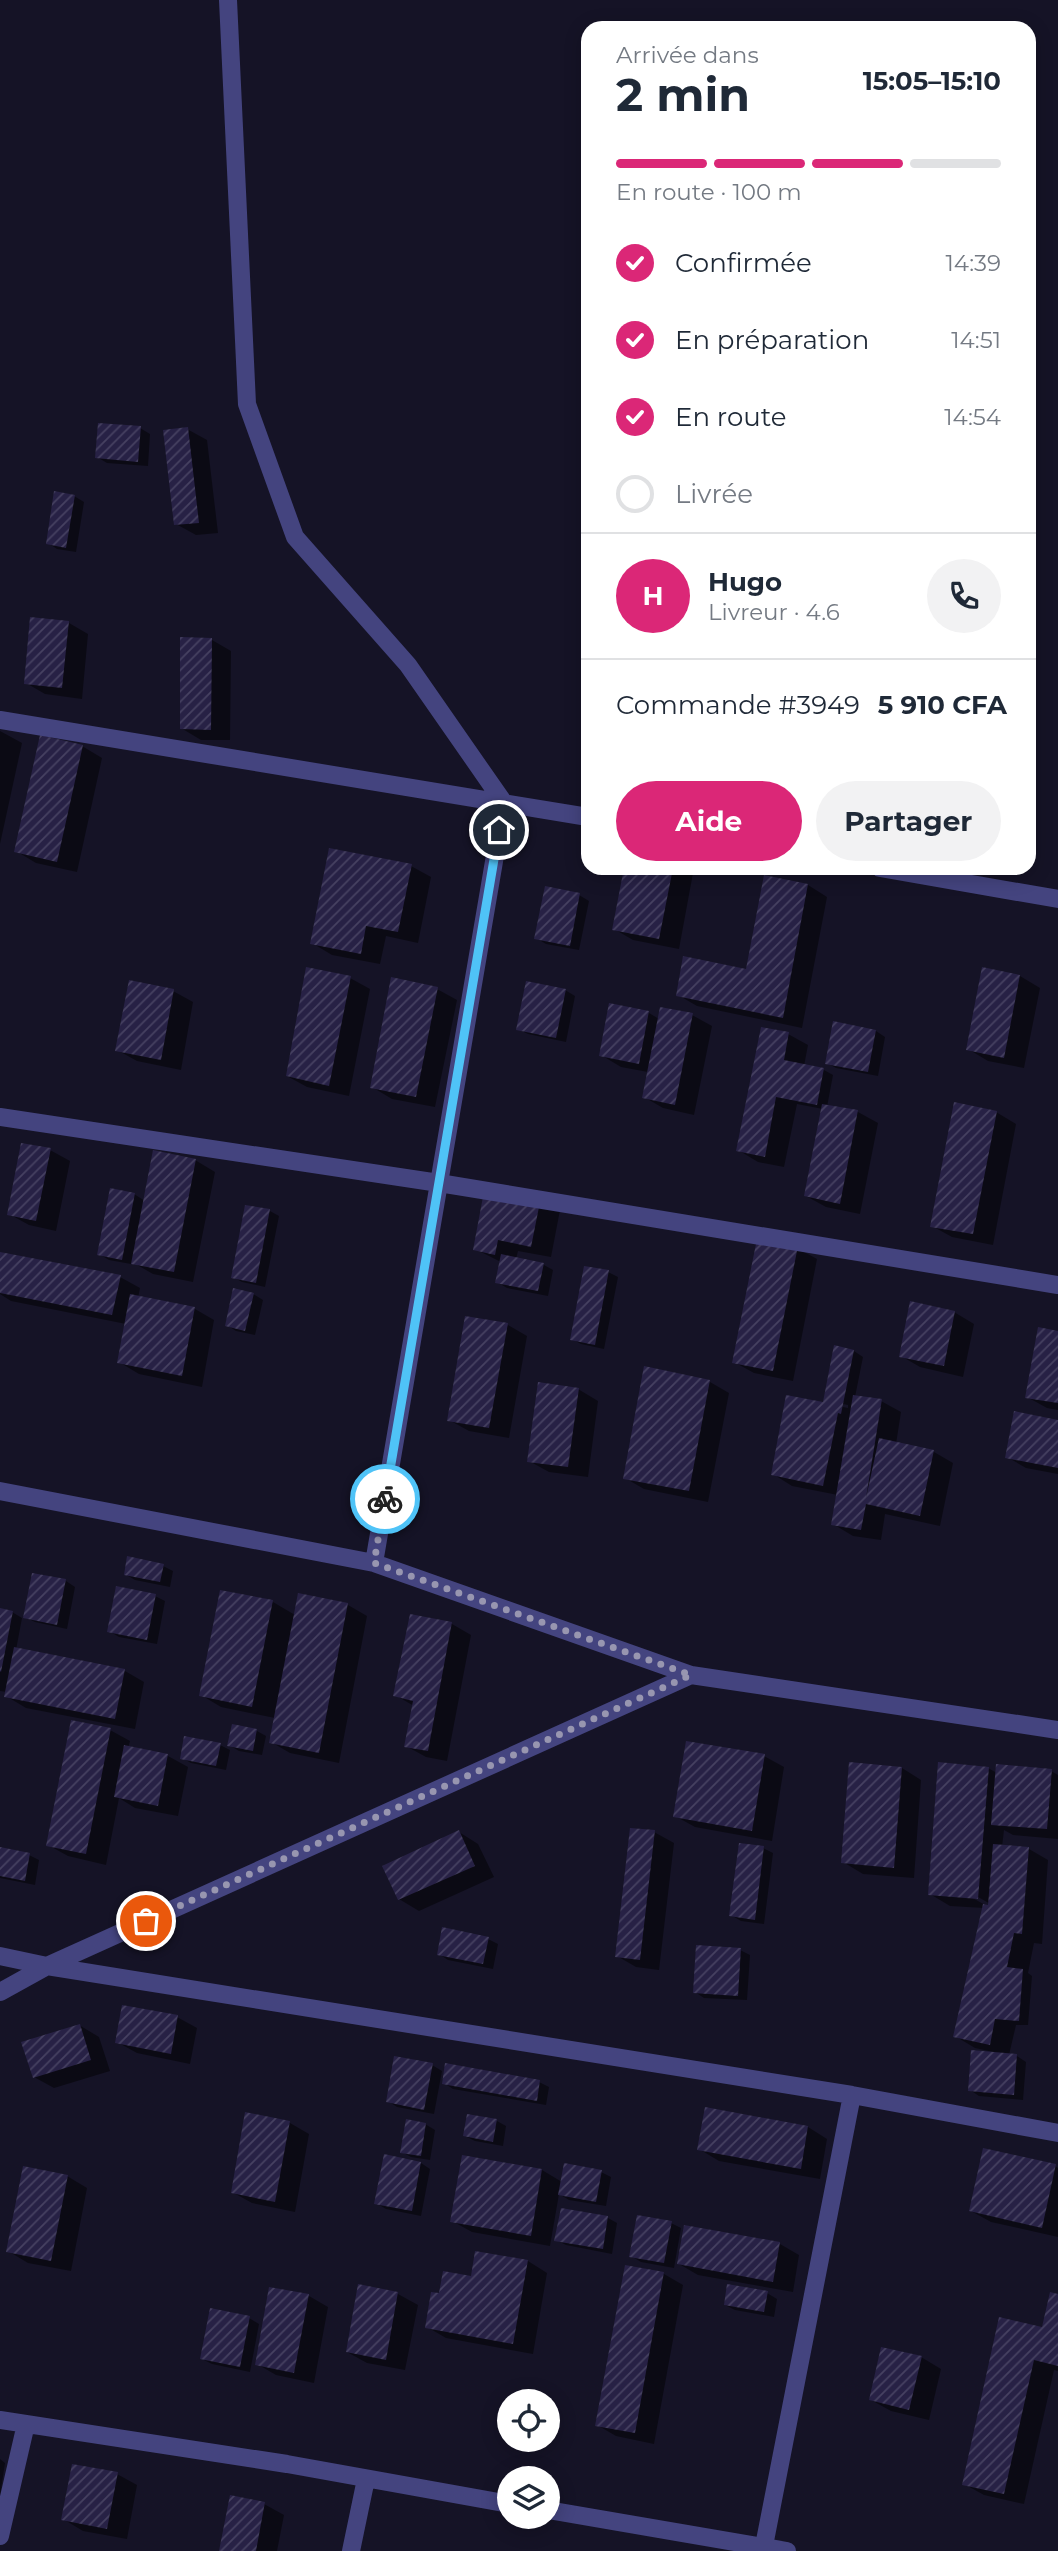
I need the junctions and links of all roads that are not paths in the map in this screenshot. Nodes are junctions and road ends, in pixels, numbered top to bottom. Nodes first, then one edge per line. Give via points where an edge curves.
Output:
1 (228, 0) edge
2 (0, 720) edge
3 (504, 803) junction
4 (581, 816) edge
5 (920, 875) edge
6 (1058, 899) edge
7 (0, 1117) edge
8 (439, 1183) junction
9 (1058, 1285) edge
10 (0, 1491) edge
11 (374, 1563) junction
12 (691, 1675) junction
13 (1058, 1730) edge
14 (0, 1956) edge
15 (47, 1966) junction
16 (0, 1992) edge
17 (852, 2095) junction
18 (1058, 2133) edge
19 (0, 2420) edge
20 (26, 2424) junction
21 (366, 2479) junction
22 (497, 2502) edge
23 (560, 2512) edge
24 (0, 2536) edge
25 (764, 2549) edge
26 (351, 2551) edge
27 (787, 2551) edge

1 - 3 street via 247,404 295,537 408,665
2 - 3 street
3 - 4 street
3 - 8 street
5 - 6 street
7 - 8 street
8 - 9 street
8 - 11 street
10 - 11 street
11 - 12 street
12 - 13 street
12 - 15 street
14 - 15 street
15 - 16 street
15 - 17 street
17 - 18 street
17 - 25 street
19 - 20 street
20 - 21 street
20 - 24 street
21 - 22 street
21 - 26 street
23 - 25 street
25 - 27 street

